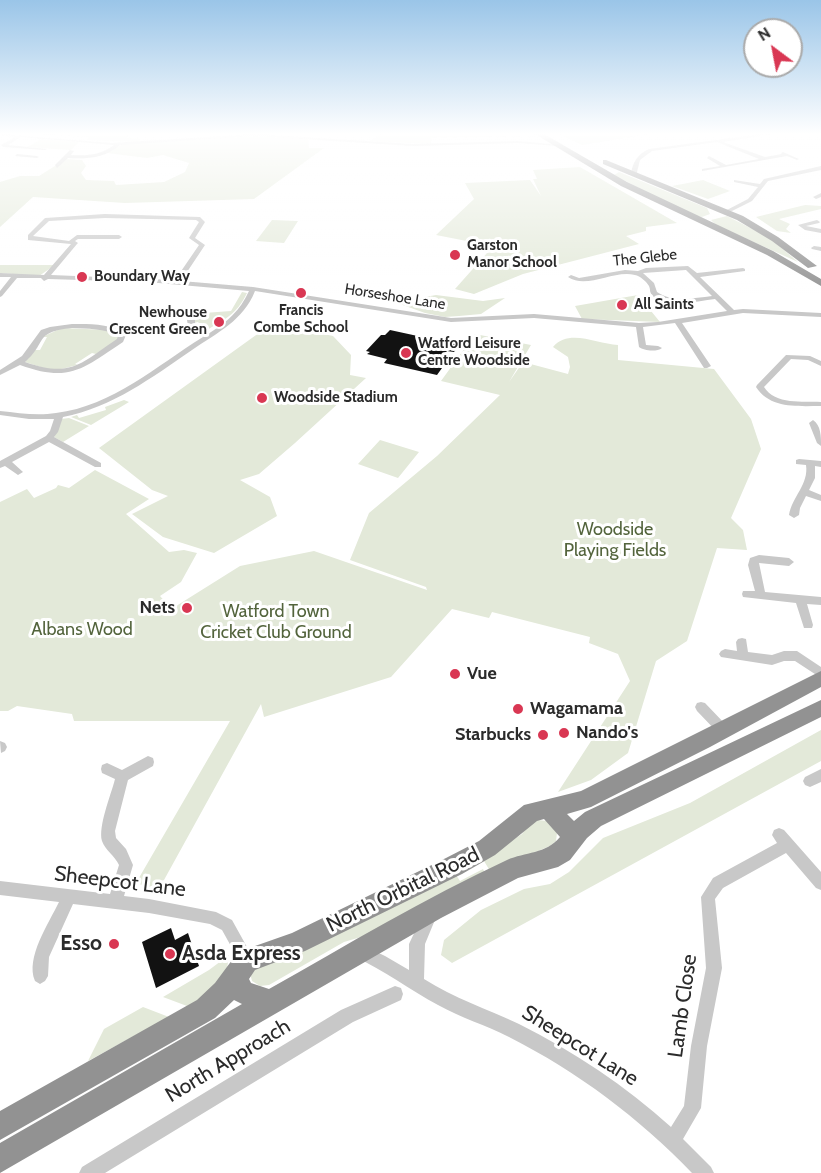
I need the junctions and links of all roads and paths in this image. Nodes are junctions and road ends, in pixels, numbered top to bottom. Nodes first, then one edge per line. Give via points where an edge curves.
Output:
1 (635, 189) edge
2 (673, 189) edge
3 (758, 189) edge
4 (711, 206) junction
5 (52, 212) dead end
6 (726, 212) junction
7 (709, 217) junction
8 (694, 218) junction
9 (49, 219) junction
10 (820, 222) edge
11 (821, 231) edge
12 (101, 237) junction
13 (119, 237) dead end
14 (72, 241) junction
15 (95, 245) dead end
16 (743, 270) dead end
17 (639, 273) junction
18 (821, 273) edge
19 (0, 275) edge
20 (697, 275) junction
21 (15, 276) junction
22 (44, 279) junction
23 (576, 280) dead end
24 (177, 282) junction
25 (821, 283) edge
26 (253, 289) junction
27 (0, 295) edge
28 (718, 297) junction
29 (732, 312) junction
30 (821, 315) edge
31 (194, 316) dead end
32 (677, 321) junction
33 (639, 325) junction
34 (207, 336) junction
35 (658, 348) dead end
36 (19, 362) junction
37 (821, 364) edge
38 (707, 366) dead end
39 (0, 373) edge
40 (821, 404) edge
41 (0, 413) edge
42 (59, 415) junction
43 (813, 423) dead end
44 (50, 438) junction
45 (821, 443) edge
46 (96, 461) dead end
47 (3, 463) edge
48 (821, 464) edge
49 (18, 472) dead end
50 (805, 492) junction
51 (821, 498) edge
52 (794, 515) dead end
53 (789, 562) dead end
54 (759, 590) junction
55 (747, 594) dead end
56 (801, 600) junction
57 (821, 602) edge
58 (808, 625) dead end
59 (742, 642) dead end
60 (725, 654) dead end
61 (743, 656) junction
62 (821, 673) edge
63 (821, 678) edge
64 (701, 707) dead end
65 (821, 708) edge
66 (723, 730) junction
67 (148, 762) dead end
68 (107, 769) dead end
69 (122, 776) junction
70 (549, 810) junction
71 (573, 840) junction
72 (821, 883) edge
73 (0, 888) edge
74 (69, 897) junction
75 (116, 902) junction
76 (433, 910) junction
77 (358, 951) junction
78 (241, 969) junction
79 (40, 976) dead end
80 (416, 982) junction
81 (394, 994) dead end
82 (272, 1002) junction
83 (0, 1126) edge
84 (673, 1140) junction
85 (0, 1159) edge
86 (88, 1173) edge
87 (705, 1173) edge

1 - 8 highway
2 - 4 highway
3 - 6 street via 750,200
4 - 6 highway
4 - 7 highway via 713,214
5 - 9 street
6 - 7 highway
6 - 18 highway via 775,239
7 - 8 highway
8 - 25 highway via 770,253
9 - 14 street via 30,239
9 - 24 street via 200,219 202,222 192,238 202,245
10 - 11 street via 801,226
12 - 13 street
12 - 14 street via 77,237
12 - 15 street
14 - 22 street via 75,245
16 - 20 street
17 - 20 street, The Glebe via 680,267 692,269
17 - 23 street, The Glebe
17 - 28 street via 652,284 659,298
19 - 21 street, Horseshoe Lane
20 - 28 street, The Glebe
21 - 22 street, Horseshoe Lane
21 - 27 street
22 - 24 street, Horseshoe Lane
24 - 26 street, Horseshoe Lane
26 - 33 street, Horseshoe Lane via 440,319 526,315
26 - 34 street via 239,314
28 - 29 street, The Glebe
29 - 30 street, Horseshoe Lane
29 - 32 street, Horseshoe Lane
31 - 34 street via 192,326
32 - 33 street, Horseshoe Lane
32 - 38 street
33 - 35 street via 643,346
34 - 42 street via 118,397
36 - 36 street via 45,331 56,327 114,329 122,335 71,371 49,373
36 - 39 street
37 - 40 street via 810,358 789,357 760,387 762,393 776,400
41 - 42 street via 29,417
42 - 44 street
43 - 45 street
44 - 46 street
44 - 47 street
47 - 49 street
48 - 50 street via 804,463 812,471
50 - 51 street
50 - 52 street via 794,508
53 - 54 street via 754,561
54 - 55 street
54 - 56 street
56 - 57 street
56 - 58 street
59 - 61 street
60 - 61 street
61 - 62 street via 772,660 797,656
63 - 66 highway, North Orbital Road
64 - 66 street
65 - 71 highway, North Orbital Road via 593,819
66 - 70 highway, North Orbital Road via 584,800
67 - 69 street
68 - 69 street
69 - 75 street via 108,831 109,841 126,865
70 - 71 highway
70 - 78 highway, North Orbital Road via 531,812 488,848
71 - 76 highway, North Orbital Road via 550,859 514,868
72 - 84 street, Lamb Close via 783,840 718,882 708,897 714,968 692,1108
73 - 74 street, Sheepcot Lane
74 - 75 street, Sheepcot Lane
74 - 79 street via 41,956
75 - 78 street, Sheepcot Lane via 211,917 227,925
76 - 77 highway, North Orbital Road
76 - 80 street via 417,944
77 - 80 street, Sheepcot Lane
77 - 82 highway, North Orbital Road
78 - 82 highway via 243,992
78 - 83 highway via 206,1009
80 - 84 street, Sheepcot Lane via 436,996 513,1030 572,1062 623,1097
81 - 86 street, North Approach via 348,1016
82 - 85 highway, North Orbital Road
84 - 87 street, Sheepcot Lane

